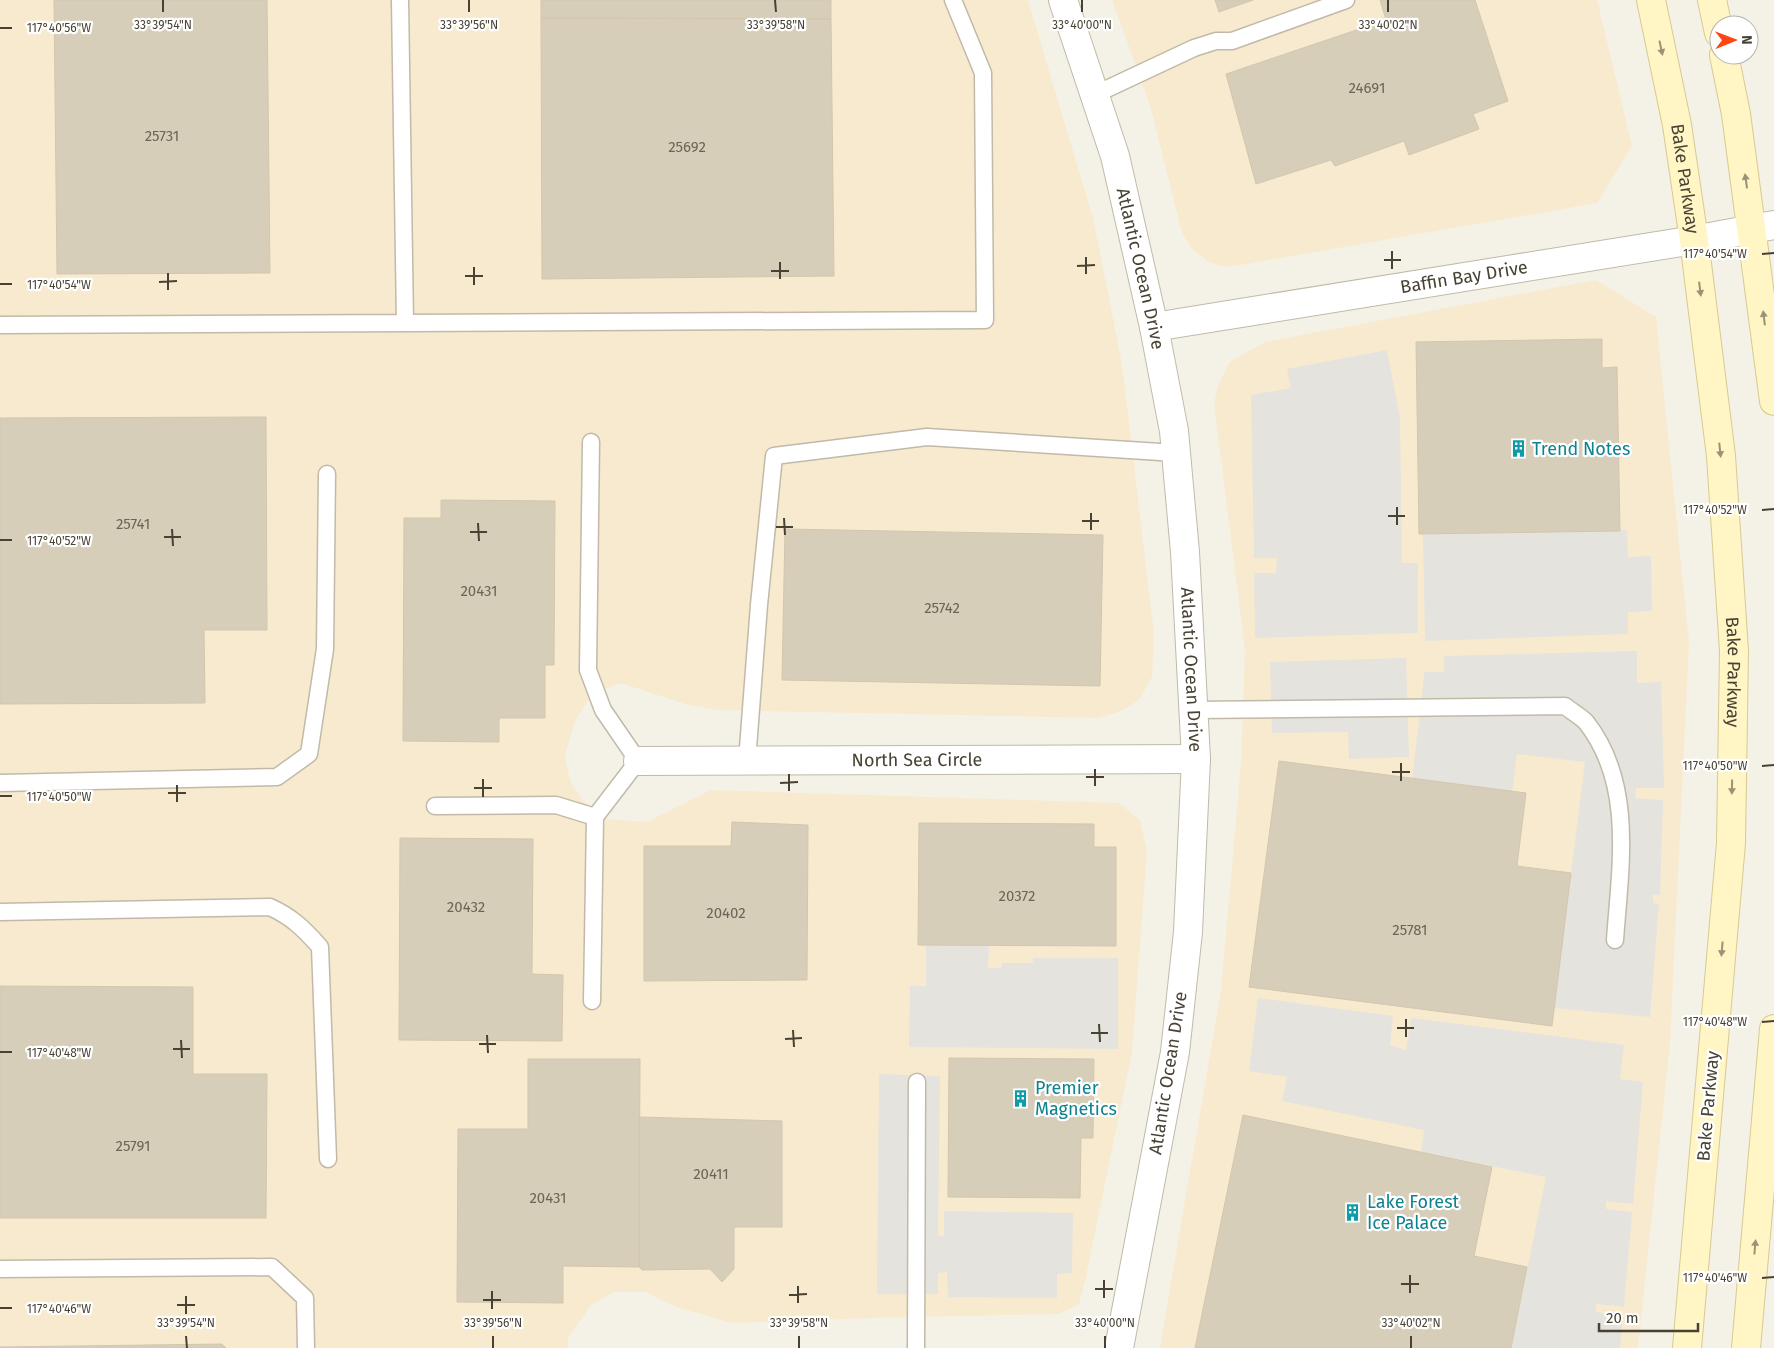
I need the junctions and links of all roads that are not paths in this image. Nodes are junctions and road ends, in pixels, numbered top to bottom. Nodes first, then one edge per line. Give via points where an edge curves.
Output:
1 (400, 0) edge
2 (953, 0) edge
3 (1063, 0) edge
4 (1346, 0) edge
5 (1651, 0) edge
6 (1712, 0) edge
7 (1715, 15) edge
8 (1726, 65) edge
9 (1096, 94) junction
10 (1763, 227) edge
11 (1694, 240) junction
12 (405, 323) junction
13 (0, 325) edge
14 (1154, 327) junction
15 (1774, 401) edge
16 (591, 442) dead end
17 (1176, 453) junction
18 (327, 474) dead end
19 (1193, 710) junction
20 (1196, 759) junction
21 (747, 760) junction
22 (638, 761) junction
23 (0, 784) edge
24 (434, 806) dead end
25 (595, 817) junction
26 (0, 912) edge
27 (1614, 940) dead end
28 (592, 1000) dead end
29 (1774, 1029) edge
30 (917, 1082) dead end
31 (328, 1159) dead end
32 (0, 1269) edge
33 (306, 1348) edge
34 (916, 1348) edge
35 (1119, 1348) edge
36 (1687, 1348) edge
37 (1746, 1348) edge

1 - 12 lane
2 - 12 lane via 983,74 985,320
3 - 9 street, Atlantic Ocean Drive
4 - 9 lane via 1232,42 1216,41 1194,48
5 -> 11 main road, Bake Parkway via 1678,124
6 - 7 main road
10 -> 8 main road
9 - 14 street, Atlantic Ocean Drive via 1115,156
10 - 11 street, Baffin Bay Drive
15 -> 10 main road
11 - 14 street, Baffin Bay Drive
11 -> 36 main road, Bake Parkway via 1721,456 1734,651 1731,843
12 - 13 lane
14 - 17 street, Atlantic Ocean Drive
16 - 22 lane via 588,670 603,710
17 - 19 street, Atlantic Ocean Drive
17 - 21 lane via 927,437 774,456
18 - 23 lane via 325,649 309,754 278,778
19 - 20 street, Atlantic Ocean Drive
19 - 27 lane via 1565,706 1585,721 1601,746 1616,781 1622,840
20 - 21 street, North Sea Circle
20 - 35 street, Atlantic Ocean Drive via 1188,932 1174,1052
21 - 22 street, North Sea Circle
22 - 25 lane
24 - 25 lane via 556,805
25 - 28 lane
26 - 31 lane via 270,907 288,916 320,947
37 -> 29 main road
30 - 34 lane
32 - 33 lane via 272,1266 305,1298

